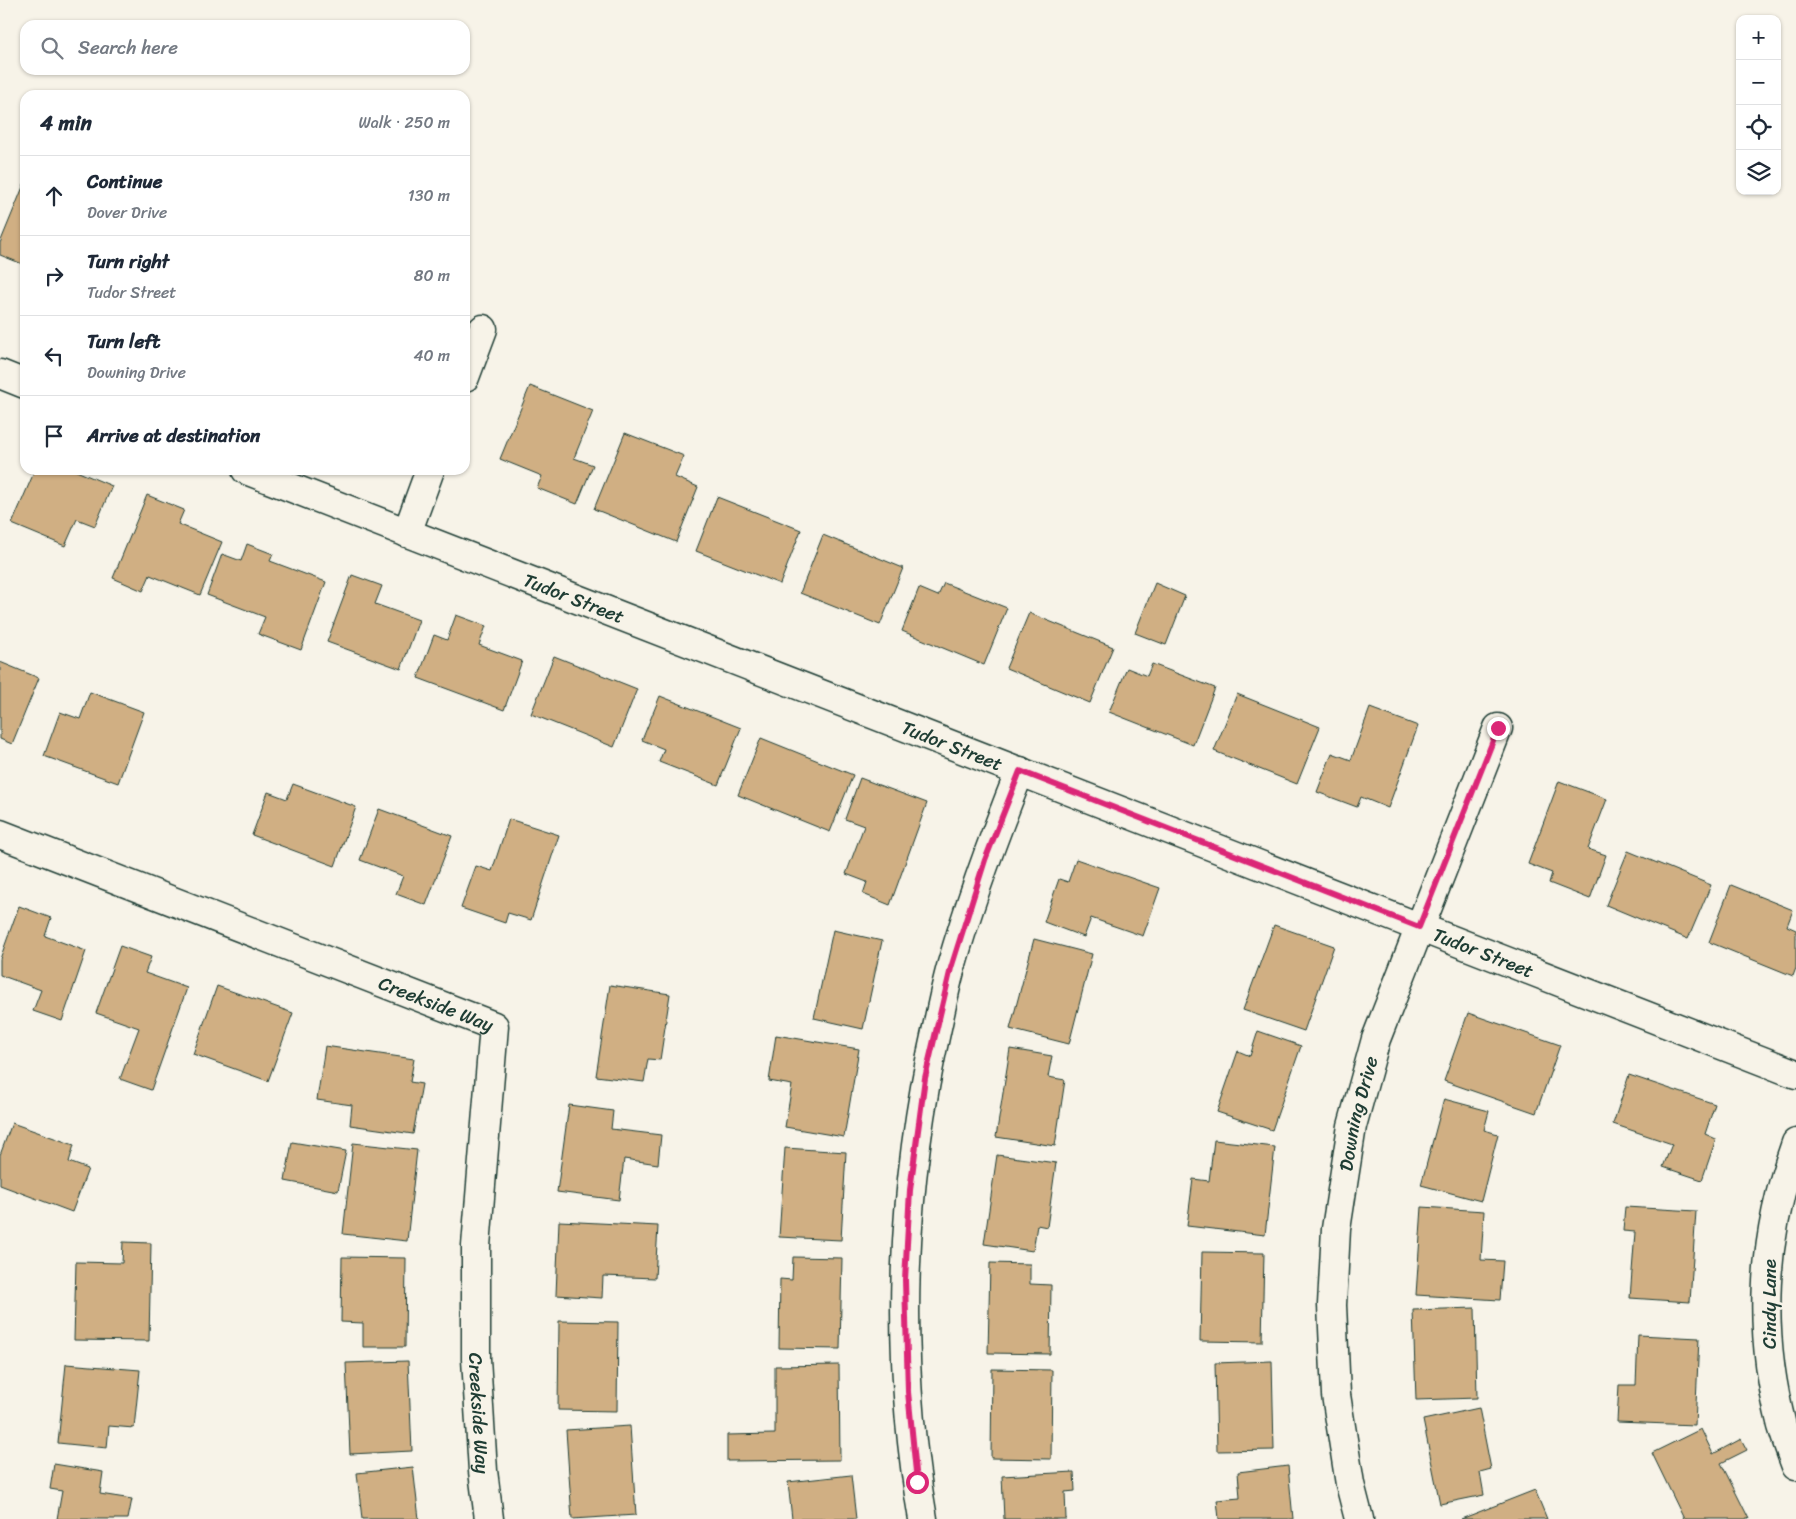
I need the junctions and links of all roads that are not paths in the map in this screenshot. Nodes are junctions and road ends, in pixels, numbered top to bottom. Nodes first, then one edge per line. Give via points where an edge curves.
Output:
1 (483, 329) dead end
2 (470, 364) edge
3 (0, 374) edge
4 (20, 382) edge
5 (259, 475) edge
6 (428, 475) edge
7 (407, 533) junction
8 (1498, 728) dead end
9 (1020, 771) junction
10 (0, 834) edge
11 (1419, 927) junction
12 (1796, 1074) edge
13 (1796, 1143) edge
14 (1796, 1466) edge
15 (489, 1519) edge
16 (923, 1519) edge
17 (1359, 1519) edge

1 - 2 street
3 - 4 street
5 - 7 street, Tudor Street
6 - 7 street
7 - 9 street, Tudor Street
8 - 11 street, Downing Drive
9 - 11 street, Tudor Street
9 - 16 street via 985,860 951,968 925,1078 910,1190 905,1280 908,1392
10 - 15 street, Creekside Way via 494,1026 476,1246 476,1359
11 - 12 street, Tudor Street
11 - 17 street, Downing Drive via 1376,1039 1352,1126 1336,1229 1332,1304 1336,1394 1350,1484
13 - 14 street, Cindy Lane via 1783,1180 1770,1242 1765,1311 1770,1366 1782,1427

